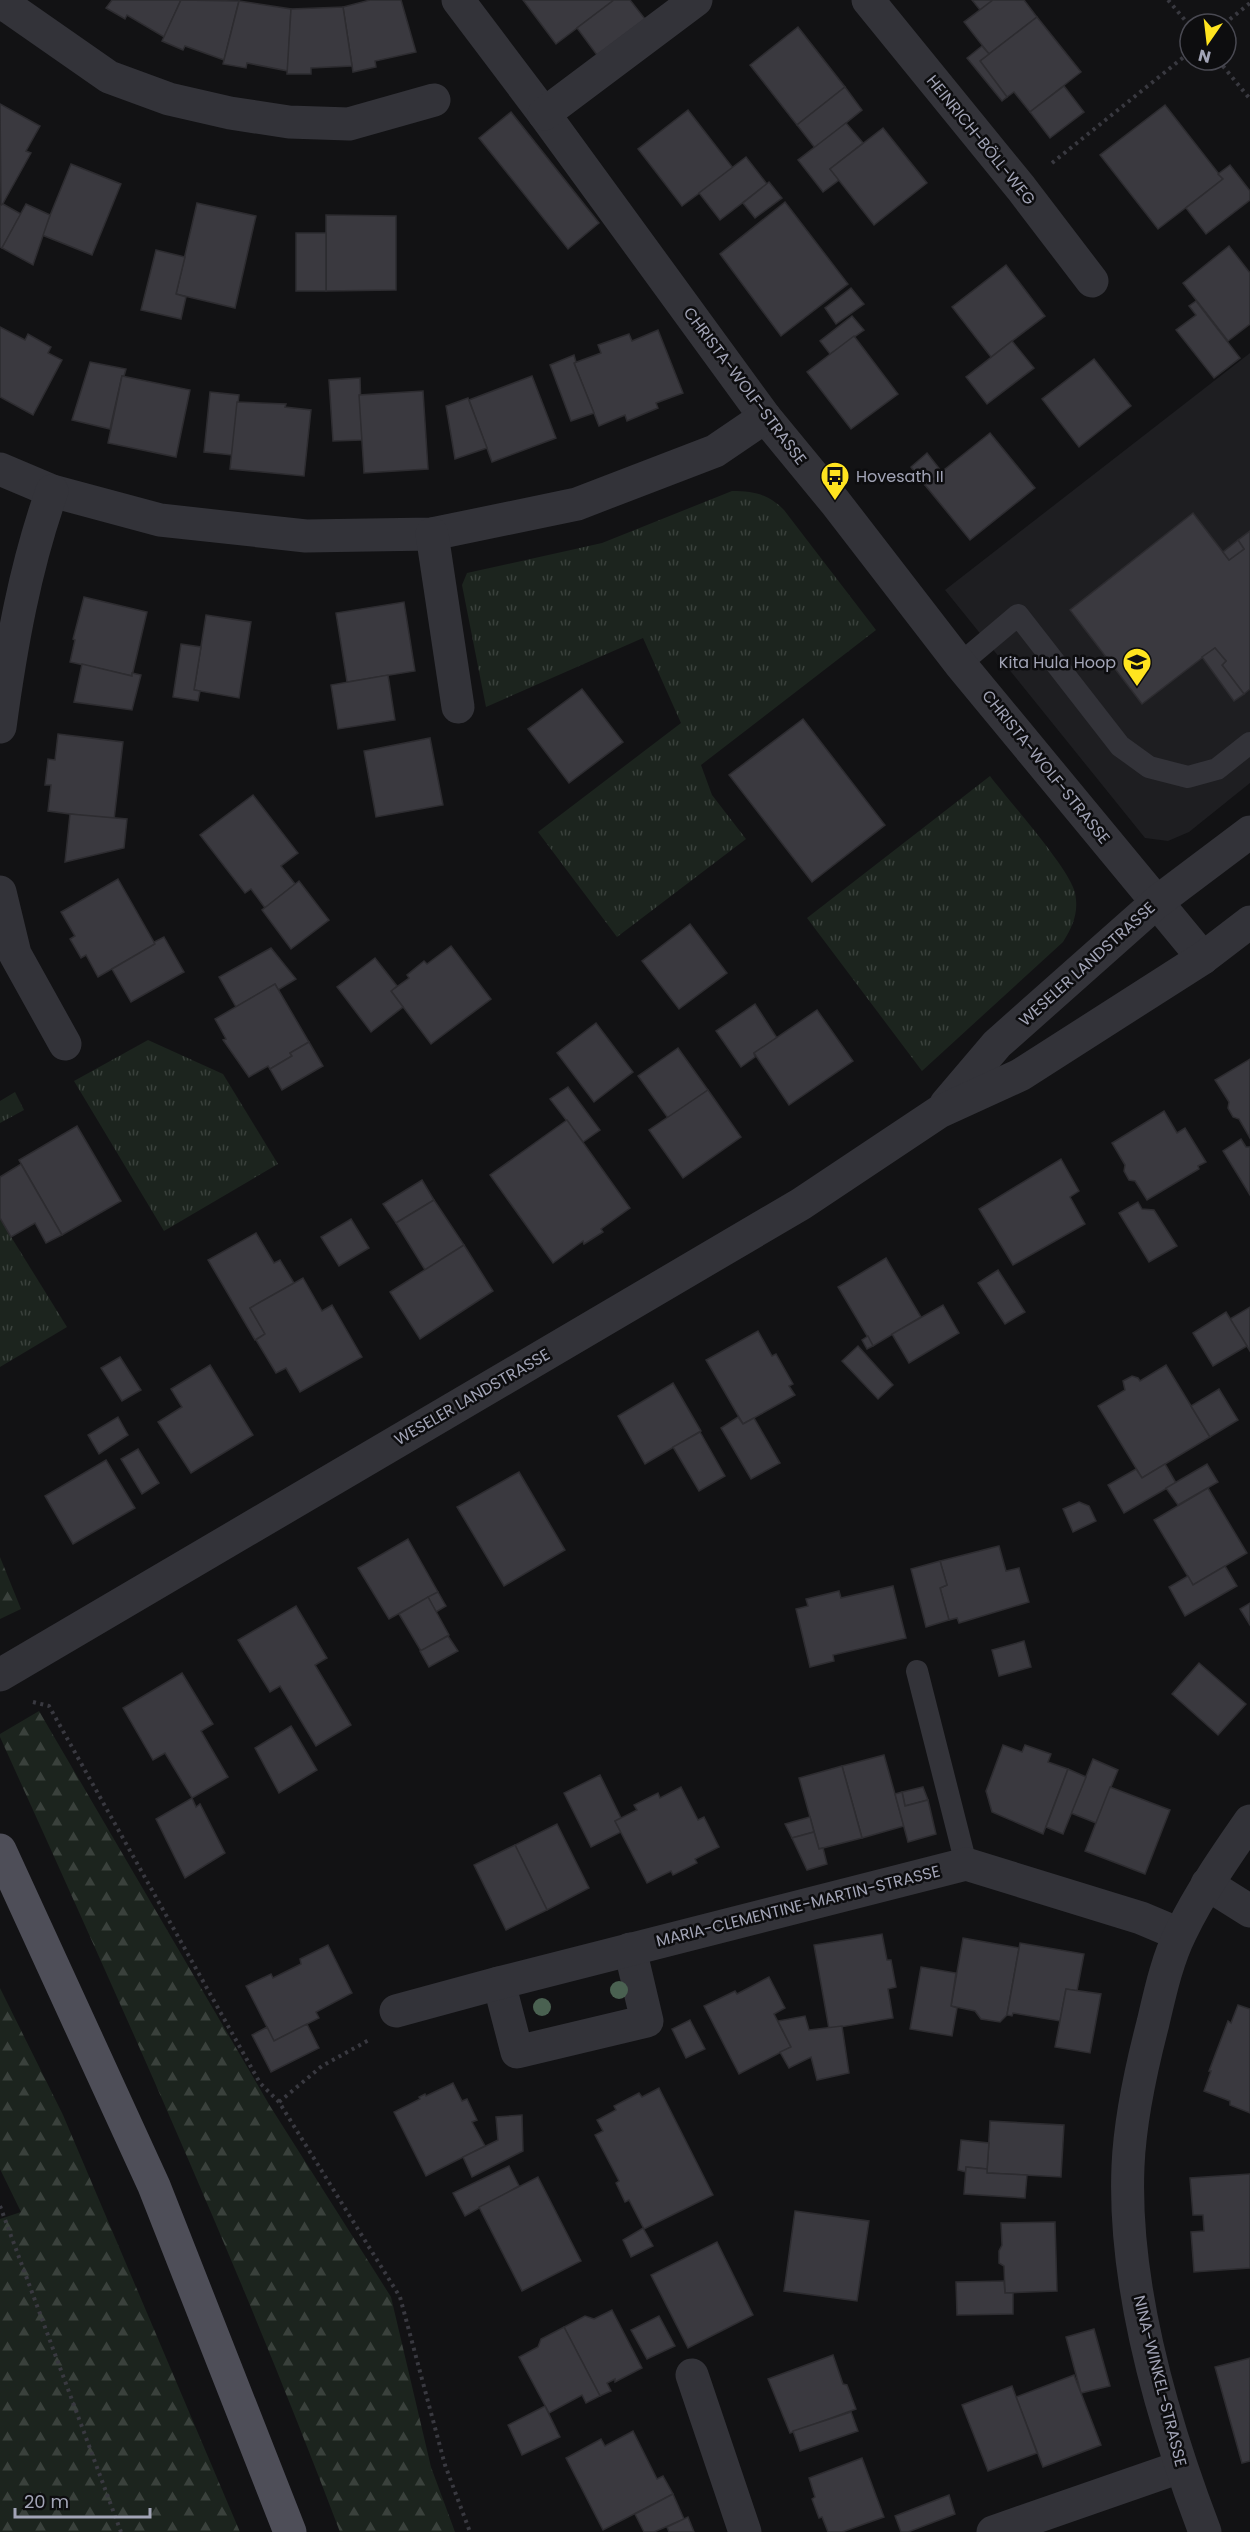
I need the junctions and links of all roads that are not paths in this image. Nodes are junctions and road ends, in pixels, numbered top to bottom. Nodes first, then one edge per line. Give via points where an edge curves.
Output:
1 (458, 0) edge
2 (696, 0) edge
3 (868, 0) edge
4 (5, 9) edge
5 (434, 100) dead end
6 (544, 114) junction
7 (1092, 281) dead end
8 (765, 417) junction
9 (0, 469) edge
10 (52, 491) junction
11 (432, 534) junction
12 (960, 664) junction
13 (458, 707) dead end
14 (0, 727) edge
15 (1250, 743) edge
16 (1250, 832) edge
17 (0, 892) edge
18 (1157, 902) junction
19 (1250, 922) edge
20 (1203, 958) junction
21 (65, 1044) dead end
22 (939, 1112) junction
23 (917, 1671) dead end
24 (4, 1673) edge
25 (1250, 1821) edge
26 (0, 1850) edge
27 (966, 1864) junction
28 (1207, 1884) junction
29 (1250, 1911) edge
30 (1179, 1934) junction
31 (630, 1949) junction
32 (499, 1983) junction
33 (396, 2011) road end
34 (692, 2375) dead end
35 (1180, 2467) junction
36 (290, 2532) edge
37 (745, 2532) edge
38 (993, 2532) edge
39 (1205, 2532) edge

1 - 6 street, CHRISTA-WOLF-STRASSE
2 - 6 street
3 - 7 street, HEINRICH-BÖLL-WEG
4 - 5 street via 109,77 169,99 230,113 289,122 349,124
6 - 8 street, CHRISTA-WOLF-STRASSE
8 - 11 street via 715,451 577,504
8 - 12 street, CHRISTA-WOLF-STRASSE
9 - 10 street
10 - 11 street via 160,520 306,536
10 - 14 street via 34,541 10,654
11 - 13 street
12 - 15 lane via 1018,615 1119,746 1149,767 1188,777 1217,769
12 - 18 street, CHRISTA-WOLF-STRASSE
16 - 18 street, WESELER LANDSTRASSE
17 - 21 street via 15,954
18 - 20 street, CHRISTA-WOLF-STRASSE
18 - 22 street, WESELER LANDSTRASSE via 997,1044
19 - 20 street, WESELER LANDSTRASSE
20 - 22 street, WESELER LANDSTRASSE via 1020,1075
22 - 24 street, WESELER LANDSTRASSE via 801,1204
23 - 27 lane
25 - 28 street, NINA-WINKEL-STRASSE
26 - 36 main road via 154,2186
27 - 30 street via 1141,1918
27 - 31 street, MARIA-CLEMENTINE-MARTIN-STRASSE
28 - 29 street
28 - 30 street, NINA-WINKEL-STRASSE
30 - 35 street, NINA-WINKEL-STRASSE via 1140,2072 1128,2166 1131,2246 1143,2326
31 - 32 street, MARIA-CLEMENTINE-MARTIN-STRASSE
31 - 32 street via 647,2020 517,2052
32 - 33 street, MARIA-CLEMENTINE-MARTIN-STRASSE
34 - 37 street
35 - 38 street
35 - 39 street, NINA-WINKEL-STRASSE

